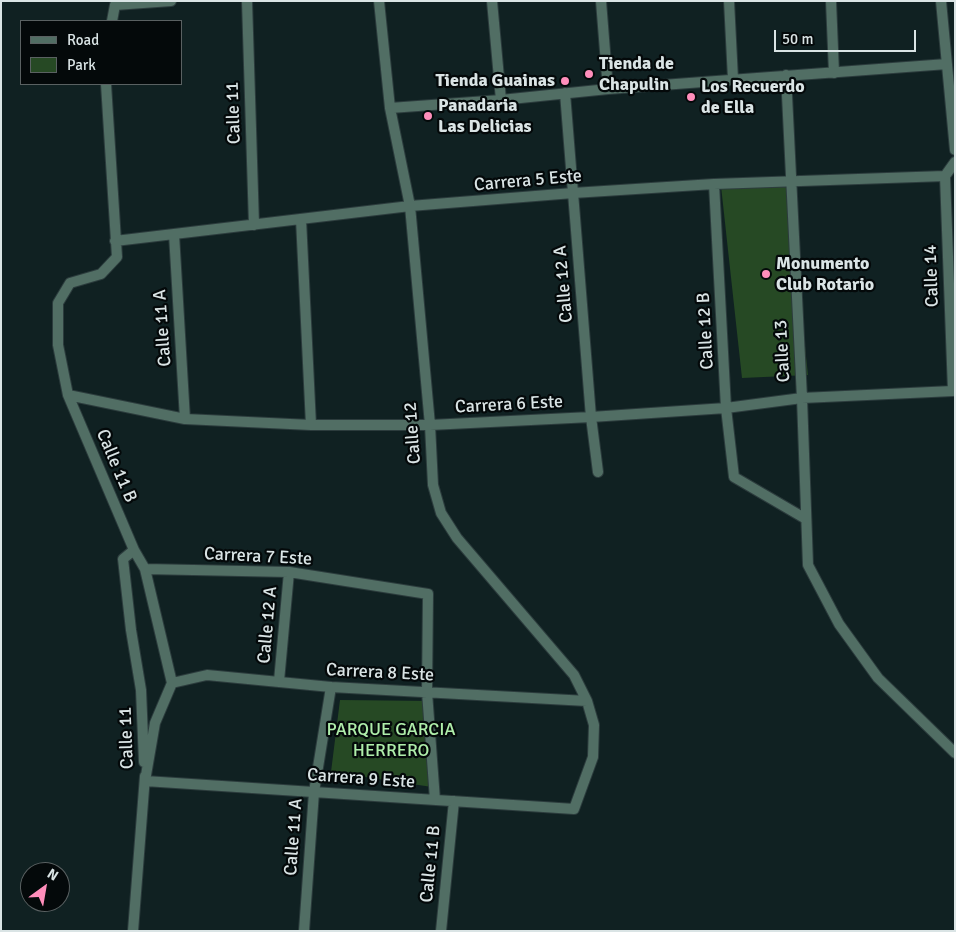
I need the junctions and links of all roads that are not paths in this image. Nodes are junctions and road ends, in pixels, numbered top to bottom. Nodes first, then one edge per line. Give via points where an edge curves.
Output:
1 (171, 1) edge
2 (247, 1) edge
3 (379, 1) edge
4 (492, 1) edge
5 (601, 1) edge
6 (729, 1) edge
7 (831, 1) edge
8 (941, 1) edge
9 (112, 20) edge
10 (947, 64) junction
11 (834, 73) junction
12 (786, 76) junction
13 (733, 79) junction
14 (106, 85) edge
15 (608, 89) junction
16 (566, 93) junction
17 (502, 100) junction
18 (390, 108) junction
19 (955, 150) edge
20 (955, 162) edge
21 (944, 176) junction
22 (792, 182) junction
23 (714, 184) junction
24 (573, 193) junction
25 (410, 206) junction
26 (301, 218) junction
27 (254, 225) junction
28 (174, 234) junction
29 (115, 241) junction
30 (953, 391) joint
31 (68, 395) junction
32 (802, 398) junction
33 (726, 408) junction
34 (591, 417) junction
35 (185, 419) junction
36 (311, 425) junction
37 (430, 425) junction
38 (598, 472) dead end
39 (806, 519) junction
40 (134, 550) junction
41 (145, 570) junction
42 (289, 572) junction
43 (428, 594) joint
44 (279, 682) junction
45 (172, 683) junction
46 (331, 687) junction
47 (427, 692) junction
48 (587, 701) junction
49 (955, 753) edge
50 (145, 781) junction
51 (314, 792) junction
52 (435, 800) junction
53 (454, 801) junction
54 (574, 809) joint
55 (133, 931) edge
56 (304, 931) edge
57 (441, 931) edge

1 - 9 street via 115,5
2 - 27 street, Calle 11
3 - 18 street, Calle 12
4 - 17 street
5 - 15 street
6 - 13 street
7 - 11 street
8 - 10 street
10 - 11 street
10 - 19 street
11 - 12 street
12 - 13 street
12 - 22 street, Calle 13
13 - 15 street
14 - 29 street
15 - 16 street
16 - 17 street
16 - 24 street, Calle 12 A
17 - 18 street
18 - 25 street, Calle 12
20 - 21 street
21 - 22 street, Carrera 5 Este
21 - 30 street, Calle 14
22 - 23 street, Carrera 5 Este
22 - 32 street, Calle 13
23 - 24 street, Carrera 5 Este
23 - 33 street, Calle 12 B
24 - 25 street, Carrera 5 Este
24 - 34 street, Calle 12 A
25 - 26 street, Carrera 5 Este
25 - 37 street, Calle 12
26 - 27 street, Carrera 5 Este
26 - 36 street
27 - 28 street, Carrera 5 Este
28 - 29 street, Carrera 5 Este
28 - 35 street, Calle 11 A
29 - 31 street, Calle 11 B via 117,257 101,274 70,283 58,302 58,345
30 - 32 street, Carrera 6 Este
31 - 35 street, Carrera 6 Este
31 - 40 street, Calle 11 B
32 - 33 street, Carrera 6 Este
32 - 39 street, Calle 13
33 - 34 street, Carrera 6 Este
33 - 39 street, Calle 12 B via 734,477
34 - 37 street, Carrera 6 Este
34 - 38 street, Calle 12 A
35 - 36 street, Carrera 6 Este
36 - 37 street, Carrera 6 Este
37 - 48 street, Calle 12 via 433,485 441,512 458,538 574,675
39 - 49 street, Calle 13 via 808,565 840,624 878,678
40 - 41 street, Calle 11 B
40 - 50 street, Calle 11 via 123,559 141,690
41 - 42 street, Carrera 7 Este
41 - 45 street, Calle 11 B
42 - 43 street, Carrera 7 Este
42 - 44 street, Calle 12 A
43 - 47 street, Calle 11 B
44 - 45 street, Carrera 8 Este via 207,675
44 - 46 street, Carrera 8 Este
45 - 50 street via 155,723
46 - 47 street, Carrera 8 Este
46 - 51 street, Calle 11 A
47 - 48 street, Carrera 8 Este
47 - 52 street, Calle 11 B
48 - 54 street, Calle 12 via 594,725 593,757
50 - 51 street, Carrera 9 Este
50 - 55 street, Calle 11
51 - 52 street, Carrera 9 Este
51 - 56 street, Calle 11 A
52 - 53 street, Carrera 9 Este
53 - 54 street, Carrera 9 Este
53 - 57 street, Calle 11 B

